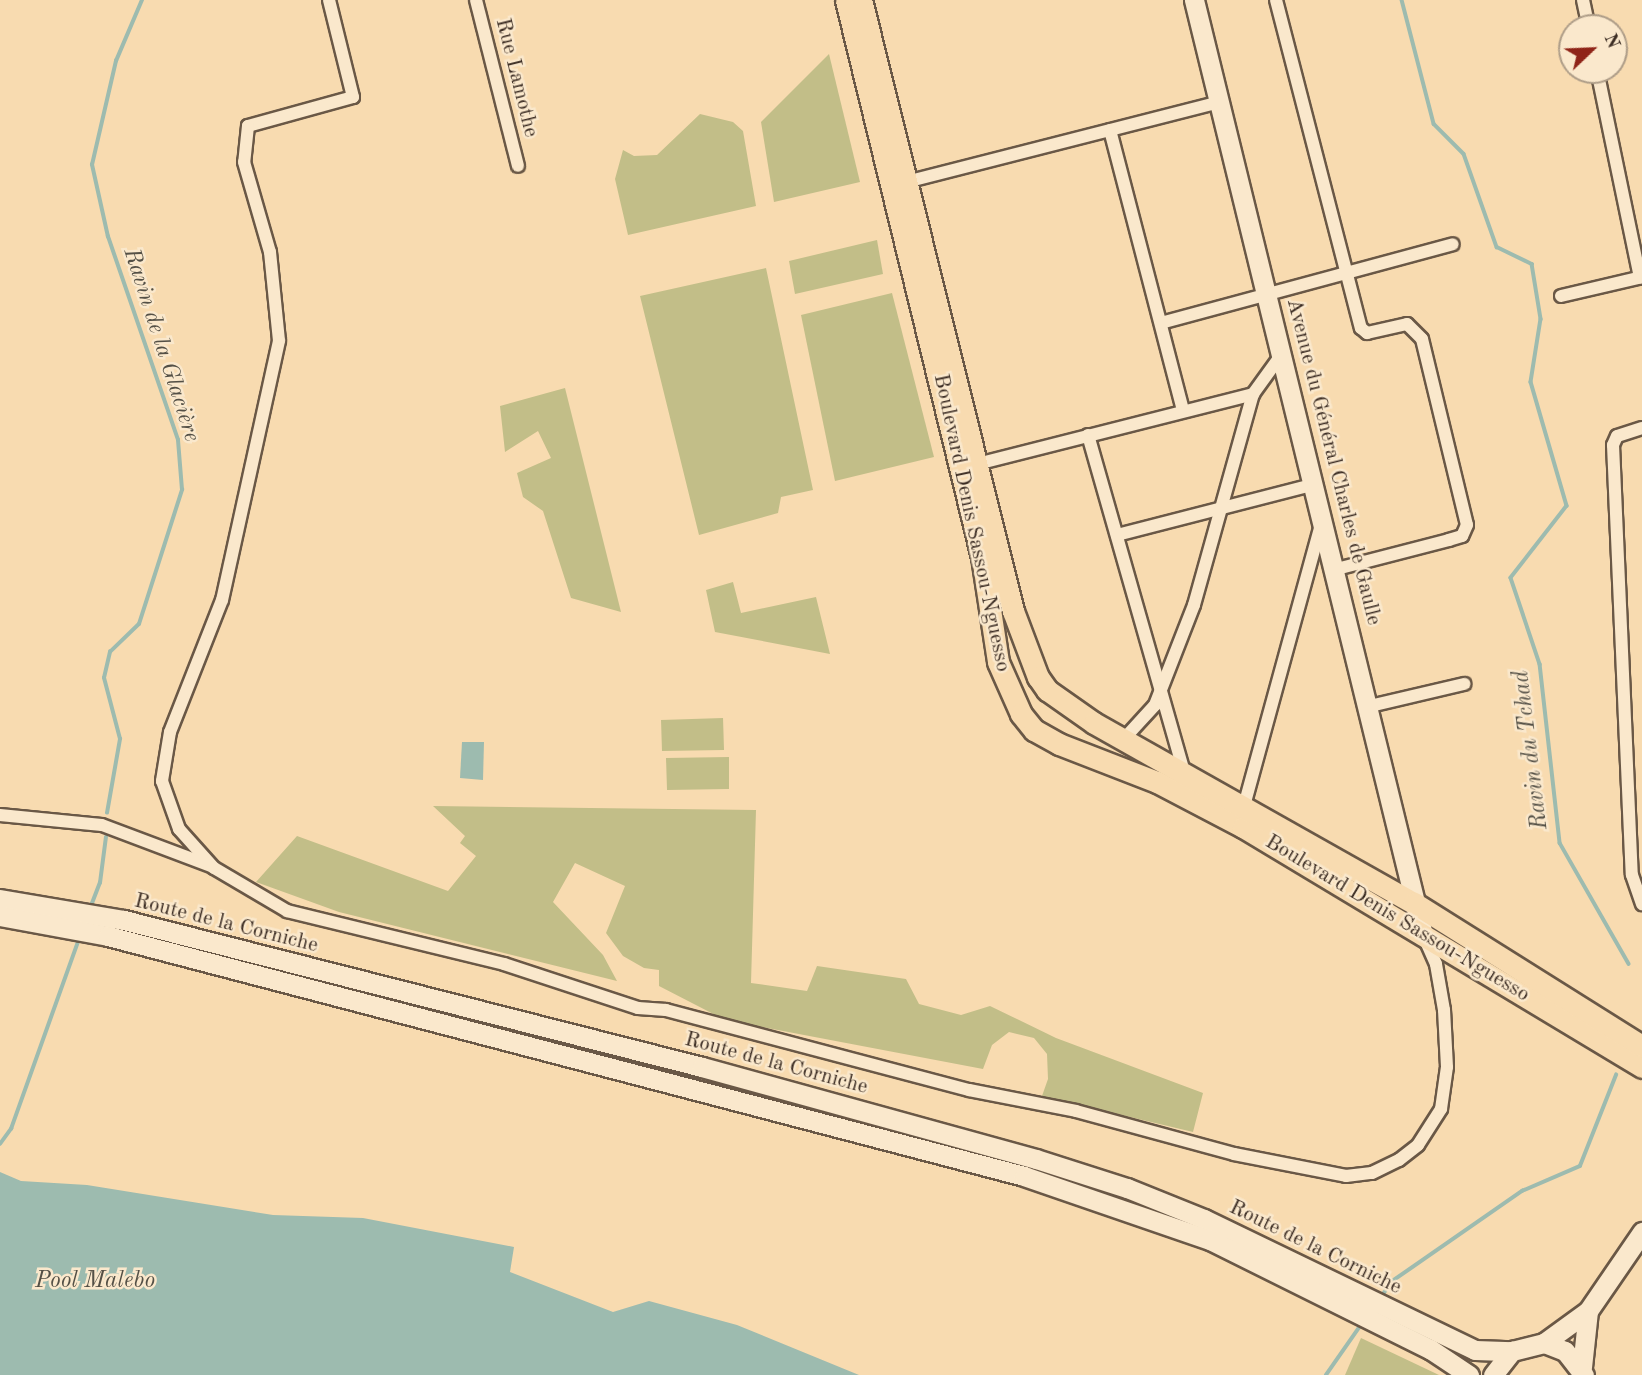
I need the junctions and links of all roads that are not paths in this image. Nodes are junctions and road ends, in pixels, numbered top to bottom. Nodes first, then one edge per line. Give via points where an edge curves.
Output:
1 (329, 0) edge
2 (477, 0) edge
3 (846, 0) edge
4 (861, 0) edge
5 (1194, 0) edge
6 (1276, 0) edge
7 (1600, 84) edge
8 (1219, 102) junction
9 (1110, 130) junction
10 (518, 166) dead end
11 (899, 183) junction
12 (1453, 244) dead end
13 (1346, 274) junction
14 (1641, 278) edge
15 (1268, 295) junction
16 (1561, 296) dead end
17 (1161, 323) junction
18 (1282, 354) junction
19 (1253, 394) junction
20 (1183, 411) junction
21 (1642, 428) edge
22 (1088, 435) junction
23 (977, 464) junction
24 (1312, 485) junction
25 (1217, 509) junction
26 (1321, 524) junction
27 (1116, 535) junction
28 (1334, 570) junction
29 (1161, 681) junction
30 (1464, 684) dead end
31 (1370, 706) junction
32 (1122, 741) junction
33 (1184, 772) junction
34 (1244, 806) junction
35 (0, 815) edge
36 (214, 868) junction
37 (0, 899) edge
38 (1414, 903) junction
39 (1642, 904) edge
40 (0, 916) edge
41 (1423, 935) junction
42 (1642, 1046) edge
43 (1642, 1067) edge
44 (1642, 1232) edge
45 (1588, 1311) junction
46 (1432, 1340) junction
47 (1544, 1343) junction
48 (1512, 1351) junction
49 (1583, 1371) edge
50 (1469, 1375) edge
51 (1493, 1375) edge

1 - 36 street via 353,97 248,126 244,162 270,252 279,341 222,600 170,732 162,781 179,829
2 - 10 street, Rue Lamothe
3 - 11 main road, Boulevard Denis Sassou-Nguesso
4 - 11 main road, Boulevard Denis Sassou-Nguesso
5 - 8 main road, Avenue du Général Charles de Gaulle
6 - 13 street
7 - 14 street
8 - 9 street
8 - 15 main road, Avenue du Général Charles de Gaulle
9 - 11 street
9 - 17 street
11 - 23 main road, Boulevard Denis Sassou-Nguesso
11 - 41 main road, Boulevard Denis Sassou-Nguesso via 987,579 999,662 1021,714 1034,730 1059,744 1185,795
12 - 13 street
13 - 15 street
13 - 28 street via 1364,332 1407,324 1422,339 1467,525 1462,536
14 - 16 street
15 - 17 street
15 - 18 main road, Avenue du Général Charles de Gaulle
17 - 20 street
18 - 19 street
18 - 24 main road, Avenue du Général Charles de Gaulle
19 - 20 street
19 - 25 street
20 - 22 street
21 - 39 street via 1617,436 1613,445 1632,875
22 - 23 street
22 - 27 street
23 - 32 main road, Boulevard Denis Sassou-Nguesso via 1031,666 1047,690
24 - 25 street
24 - 26 main road, Avenue du Général Charles de Gaulle
25 - 27 street
25 - 29 street via 1194,605
26 - 28 main road, Avenue du Général Charles de Gaulle
26 - 34 street
27 - 29 street
28 - 31 main road, Avenue du Général Charles de Gaulle
29 - 32 street via 1148,718
29 - 33 street
30 - 31 street
31 - 38 main road, Avenue du Général Charles de Gaulle
32 - 33 main road, Boulevard Denis Sassou-Nguesso
33 - 34 main road, Boulevard Denis Sassou-Nguesso
34 - 38 main road, Boulevard Denis Sassou-Nguesso
35 - 36 street via 102,825
36 - 41 street via 287,911 504,964 638,1008 666,1010 969,1090 1346,1176 1372,1173 1399,1160 1418,1145 1441,1110 1447,1068 1444,1010 1436,964
37 - 46 main road, Route de la Corniche via 124,920 702,1067 1036,1159 1204,1219
38 - 41 main road, Avenue du Général Charles de Gaulle
38 - 42 main road, Boulevard Denis Sassou-Nguesso
40 - 46 main road, Route de la Corniche via 108,936 1024,1176 1210,1240
41 - 43 main road, Boulevard Denis Sassou-Nguesso
44 - 45 main road
45 - 47 main road
45 - 49 main road
46 - 48 main road, Route de la Corniche via 1475,1350
46 - 50 main road, Route de la Corniche
47 - 48 main road, Route de la Corniche
47 - 49 main road via 1564,1351
48 - 51 main road

